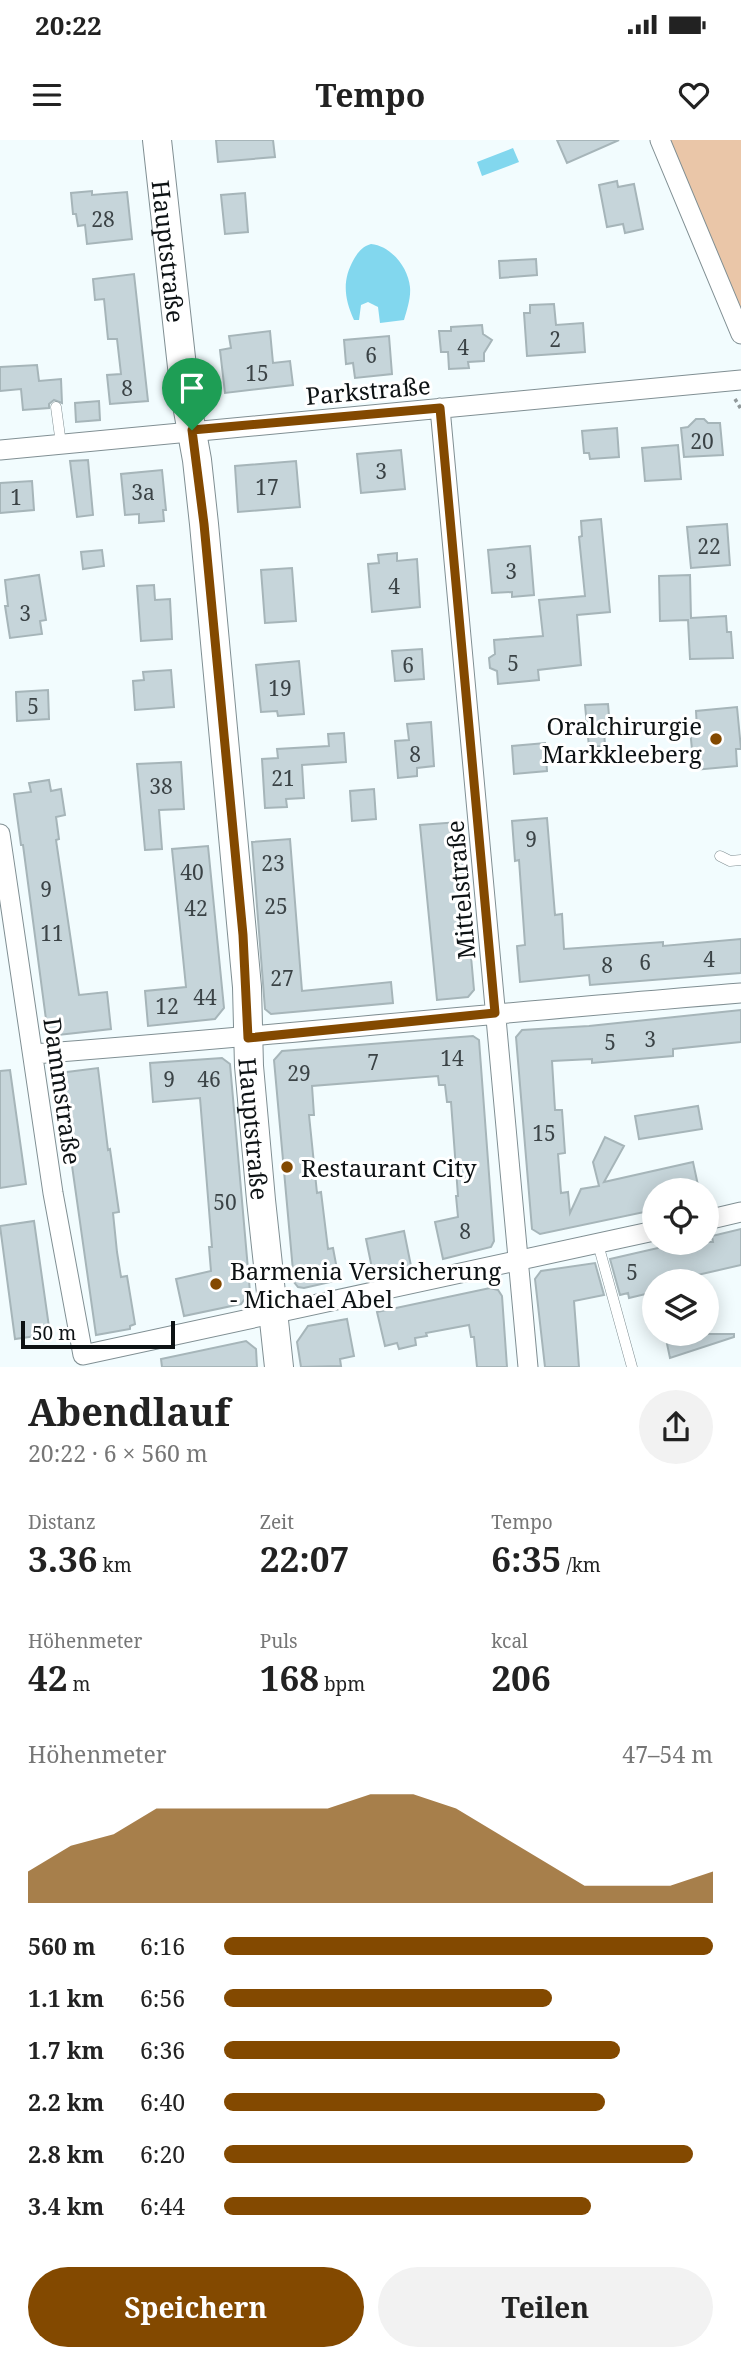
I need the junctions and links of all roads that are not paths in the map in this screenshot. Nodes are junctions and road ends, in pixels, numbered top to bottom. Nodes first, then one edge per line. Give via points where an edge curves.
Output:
1 (157, 140) edge
2 (660, 140) edge
3 (741, 334) edge
4 (736, 387) edge
5 (56, 407) dead end
6 (440, 408) junction
7 (192, 430) junction
8 (61, 444) junction
9 (0, 450) edge
10 (0, 834) edge
11 (720, 856) dead end
12 (741, 860) edge
13 (741, 993) edge
14 (495, 1013) junction
15 (248, 1038) junction
16 (34, 1054) junction
17 (741, 1212) edge
18 (719, 1217) edge
19 (642, 1234) edge
20 (598, 1244) junction
21 (518, 1261) junction
22 (273, 1314) junction
23 (279, 1367) edge
24 (528, 1367) edge
25 (632, 1367) edge

1 - 7 main road, Hauptstraße
2 - 3 street
4 - 6 street, Parkstraße
5 - 8 lane
6 - 7 street, Parkstraße
6 - 14 street, Mittelstraße
7 - 8 street, Parkstraße
7 - 15 main road, Hauptstraße via 246,974
8 - 9 street, Parkstraße
10 - 16 street, Dammstraße
11 - 12 lane
13 - 14 street
14 - 15 street
14 - 21 street, Mittelstraße
15 - 16 street
15 - 22 main road, Hauptstraße
16 - 22 street, Dammstraße via 53,1193 83,1355
17 - 18 street
19 - 20 street
20 - 21 street
20 - 25 lane
21 - 22 street
21 - 24 street, Mittelstraße
22 - 23 main road, Hauptstraße

